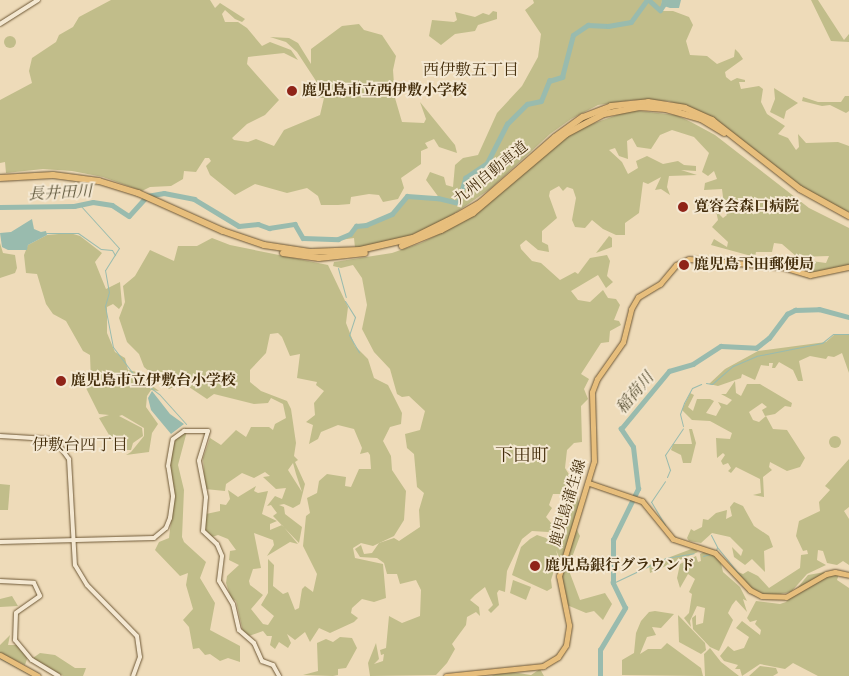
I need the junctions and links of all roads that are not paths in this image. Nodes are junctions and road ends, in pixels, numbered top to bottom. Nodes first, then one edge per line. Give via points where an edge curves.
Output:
1 (38, 0) edge
2 (0, 24) edge
3 (0, 180) edge
4 (482, 203) junction
5 (849, 216) edge
6 (849, 221) edge
7 (849, 267) edge
8 (0, 436) edge
9 (590, 483) junction
10 (72, 541) junction
11 (0, 542) edge
12 (849, 575) edge
13 (0, 581) edge
14 (0, 655) edge
15 (38, 676) edge
16 (59, 676) edge
17 (133, 676) edge
18 (278, 676) edge
19 (446, 676) edge

1 - 2 street
3 - 4 highway, 九州自動車道 via 69,176 98,181 240,238 276,248 311,252 388,245 448,224
4 - 5 highway, 九州自動車道 via 574,122 611,106 648,102 685,108 712,120 800,189
4 - 6 highway, 九州自動車道 via 577,127 612,111 648,107 683,113 710,125 797,192
7 - 9 main road, 鹿児島蒲生線 via 810,275 783,267 686,259 663,282 638,297 632,306 623,342 593,388 595,450
8 - 10 street via 48,438 64,451 71,467
9 - 12 main road via 637,499 650,508 673,539 715,553 750,590 762,596 786,597 826,574
9 - 19 main road, 鹿児島蒲生線 via 560,576 569,629 561,654 537,667
10 - 11 street
10 - 17 street via 75,565 84,581 137,636 140,657
10 - 18 street via 145,541 159,535 168,525 172,504 168,466 174,439 184,431 208,431 199,461 206,497 202,529 217,544 222,556 219,581 233,604 238,629 254,643 262,661 273,665
13 - 16 street via 34,583 40,595 16,613 15,640 32,660
14 - 15 main road

